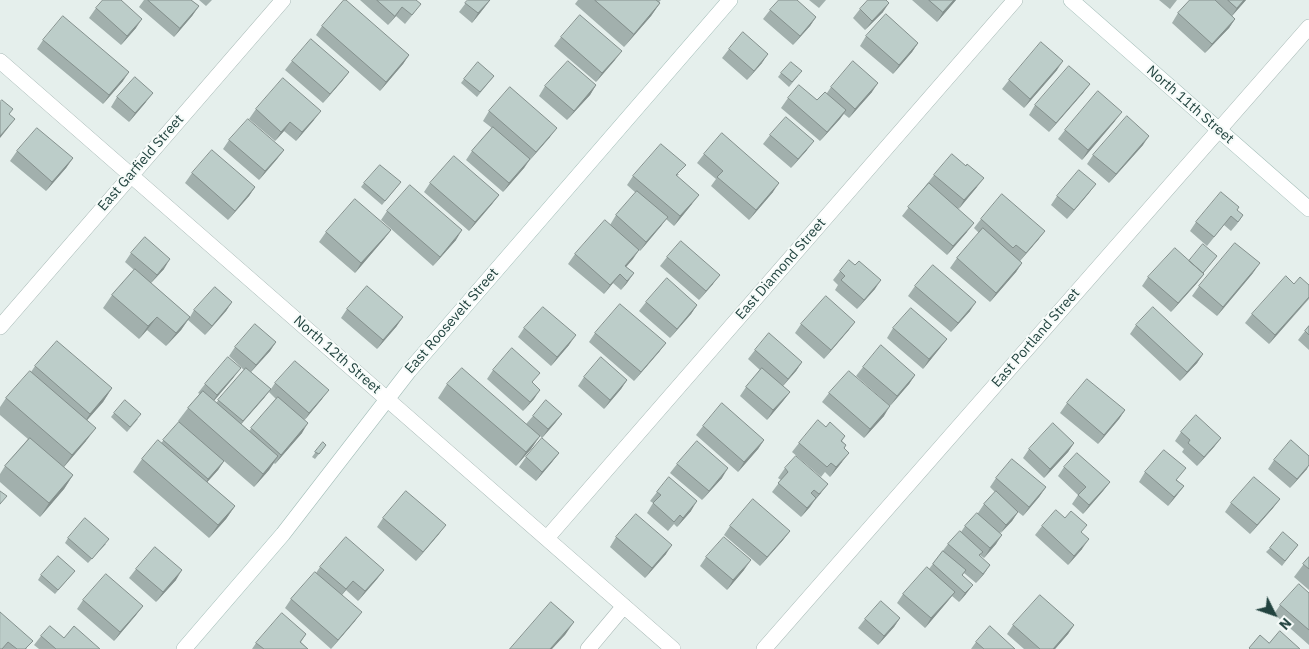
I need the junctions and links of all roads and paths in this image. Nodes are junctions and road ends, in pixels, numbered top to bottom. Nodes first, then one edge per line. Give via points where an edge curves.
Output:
1 (283, 0) edge
2 (730, 0) edge
3 (1015, 0) edge
4 (1071, 0) edge
5 (1309, 27) edge
6 (0, 60) edge
7 (1219, 130) junction
8 (131, 175) junction
9 (1309, 209) edge
10 (0, 326) edge
11 (387, 398) junction
12 (546, 538) junction
13 (624, 606) junction
14 (184, 649) edge
15 (588, 649) edge
16 (673, 649) edge
17 (764, 649) edge

1 - 8 street, East Garfield Street
2 - 11 street, East Roosevelt Street
3 - 12 street, East Diamond Street
4 - 7 street, North 11th Street
5 - 7 street, East Portland Street
6 - 8 street, North 12th Street
7 - 9 street, North 11th Street
7 - 17 street, East Portland Street
8 - 10 street, East Garfield Street
8 - 11 street, North 12th Street
11 - 12 street, North 12th Street
11 - 14 street, East Roosevelt Street via 282,534
12 - 13 street, North 12th Street
13 - 15 street
13 - 16 street, North 12th Street

